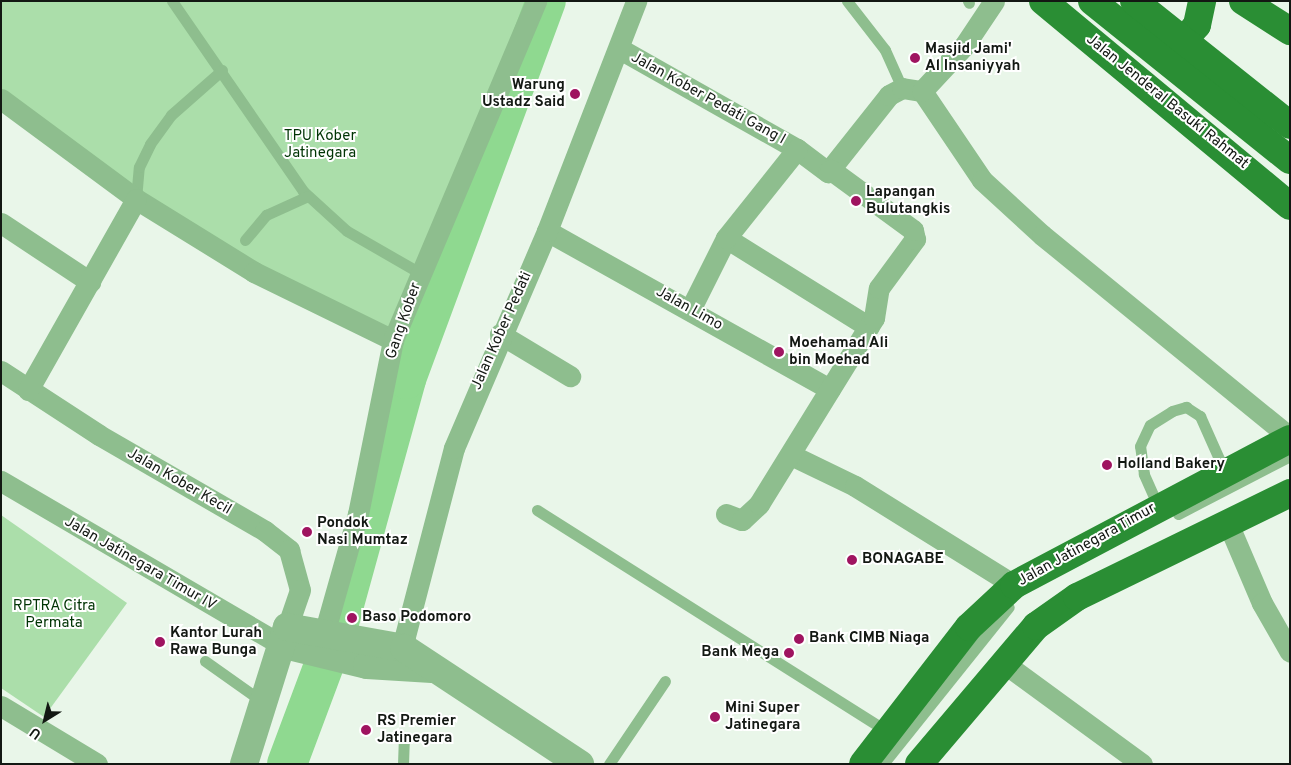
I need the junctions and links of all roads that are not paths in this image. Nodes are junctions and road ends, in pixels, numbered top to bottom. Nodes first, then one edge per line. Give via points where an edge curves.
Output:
1 (172, 1) edge
2 (536, 1) edge
3 (636, 1) edge
4 (847, 1) edge
5 (994, 1) edge
6 (1043, 1) edge
7 (1092, 1) edge
8 (1134, 1) edge
9 (1202, 1) edge
10 (1243, 1) edge
11 (1290, 31) edge
12 (620, 48) junction
13 (1126, 66) junction
14 (222, 70) junction
15 (912, 90) junction
16 (1, 99) edge
17 (1290, 125) edge
18 (797, 149) junction
19 (1290, 160) edge
20 (831, 170) junction
21 (308, 196) junction
22 (136, 199) junction
23 (1290, 206) edge
24 (1, 223) edge
25 (547, 231) junction
26 (726, 238) junction
27 (245, 240) dead end
28 (420, 273) junction
29 (90, 282) junction
30 (690, 310) junction
31 (869, 327) junction
32 (500, 334) junction
33 (394, 340) junction
34 (1, 371) edge
35 (570, 376) dead end
36 (830, 389) junction
37 (28, 390) junction
38 (1290, 438) edge
39 (790, 455) junction
40 (1290, 456) edge
41 (1224, 470) junction
42 (1, 481) edge
43 (1290, 493) edge
44 (1158, 506) junction
45 (537, 510) dead end
46 (726, 514) dead end
47 (1227, 521) junction
48 (1014, 585) junction
49 (284, 636) junction
50 (324, 646) junction
51 (1290, 652) edge
52 (403, 659) junction
53 (205, 661) dead end
54 (1004, 663) junction
55 (665, 681) dead end
56 (264, 702) junction
57 (1, 706) edge
58 (894, 737) junction
59 (404, 741) dead end
60 (921, 761) edge
61 (98, 764) edge
62 (244, 764) edge
63 (403, 764) edge
64 (580, 764) edge
65 (609, 764) edge
66 (863, 764) edge
67 (884, 764) edge
68 (1142, 764) edge

1 - 14 lane
2 - 28 street, Gang Kober
3 - 12 street, Jalan Kober Pedati
4 - 15 lane
5 - 15 street via 964,46
6 - 13 main road, Jalan Jenderal Basuki Rahmat
7 - 19 main road, Jalan Jenderal Basuki Rahmat, bridge
8 - 17 main road, bridge
9 - 13 main road via 1197,25 1168,58
10 - 11 main road
12 - 18 street, Jalan Kober Pedati Gang I
12 - 25 street, Jalan Kober Pedati
13 - 23 main road, Jalan Jenderal Basuki Rahmat
14 - 21 lane
14 - 22 lane via 171,116 150,144 139,167
15 - 20 street via 889,95
15 - 38 street via 982,180 1042,235
16 - 22 street
18 - 20 street, Jalan Kober Pedati Gang I via 824,172
18 - 26 street
20 - 31 street via 916,236 879,288
21 - 27 lane via 266,215
21 - 28 lane via 347,231
22 - 29 street
22 - 33 street via 254,272
24 - 29 street
25 - 30 street, Jalan Limo
25 - 32 street, Jalan Kober Pedati
26 - 30 street
26 - 31 street
28 - 33 street, Gang Kober
29 - 37 street
30 - 36 street, Jalan Limo
31 - 36 street
32 - 35 street
32 - 52 street, Jalan Kober Pedati via 454,448
33 - 50 street, Gang Kober via 358,514
34 - 37 street, Jalan Kober Kecil
36 - 39 street
37 - 49 street, Jalan Kober Kecil via 265,531 288,550 300,590
38 - 41 main road, Jalan Jatinegara Timur
39 - 46 street via 750,515 742,520
39 - 48 street via 855,486
40 - 58 lane via 1017,599
41 - 44 main road, Jalan Jatinegara Timur
41 - 44 lane via 1200,416 1186,407 1172,411 1150,425 1140,446 1144,474
42 - 49 street, Jalan Jatinegara Timur IV
43 - 47 main road
44 - 48 main road, Jalan Jatinegara Timur
45 - 58 lane
47 - 51 street via 1262,603
47 - 54 main road via 1077,598 1036,626
48 - 58 main road, Jalan Jatinegara Timur via 969,627
49 - 50 street, Jalan Jatinegara Timur IV
49 - 56 street
50 - 52 street, Jalan Jatinegara Timur IV
52 - 64 street, Jalan Jatinegara Timur IV via 432,670
53 - 56 lane
54 - 60 main road
54 - 68 street
55 - 65 lane
56 - 62 street
57 - 61 street
58 - 60 main road
58 - 66 main road, Jalan Jatinegara Timur
58 - 67 lane
59 - 63 lane

